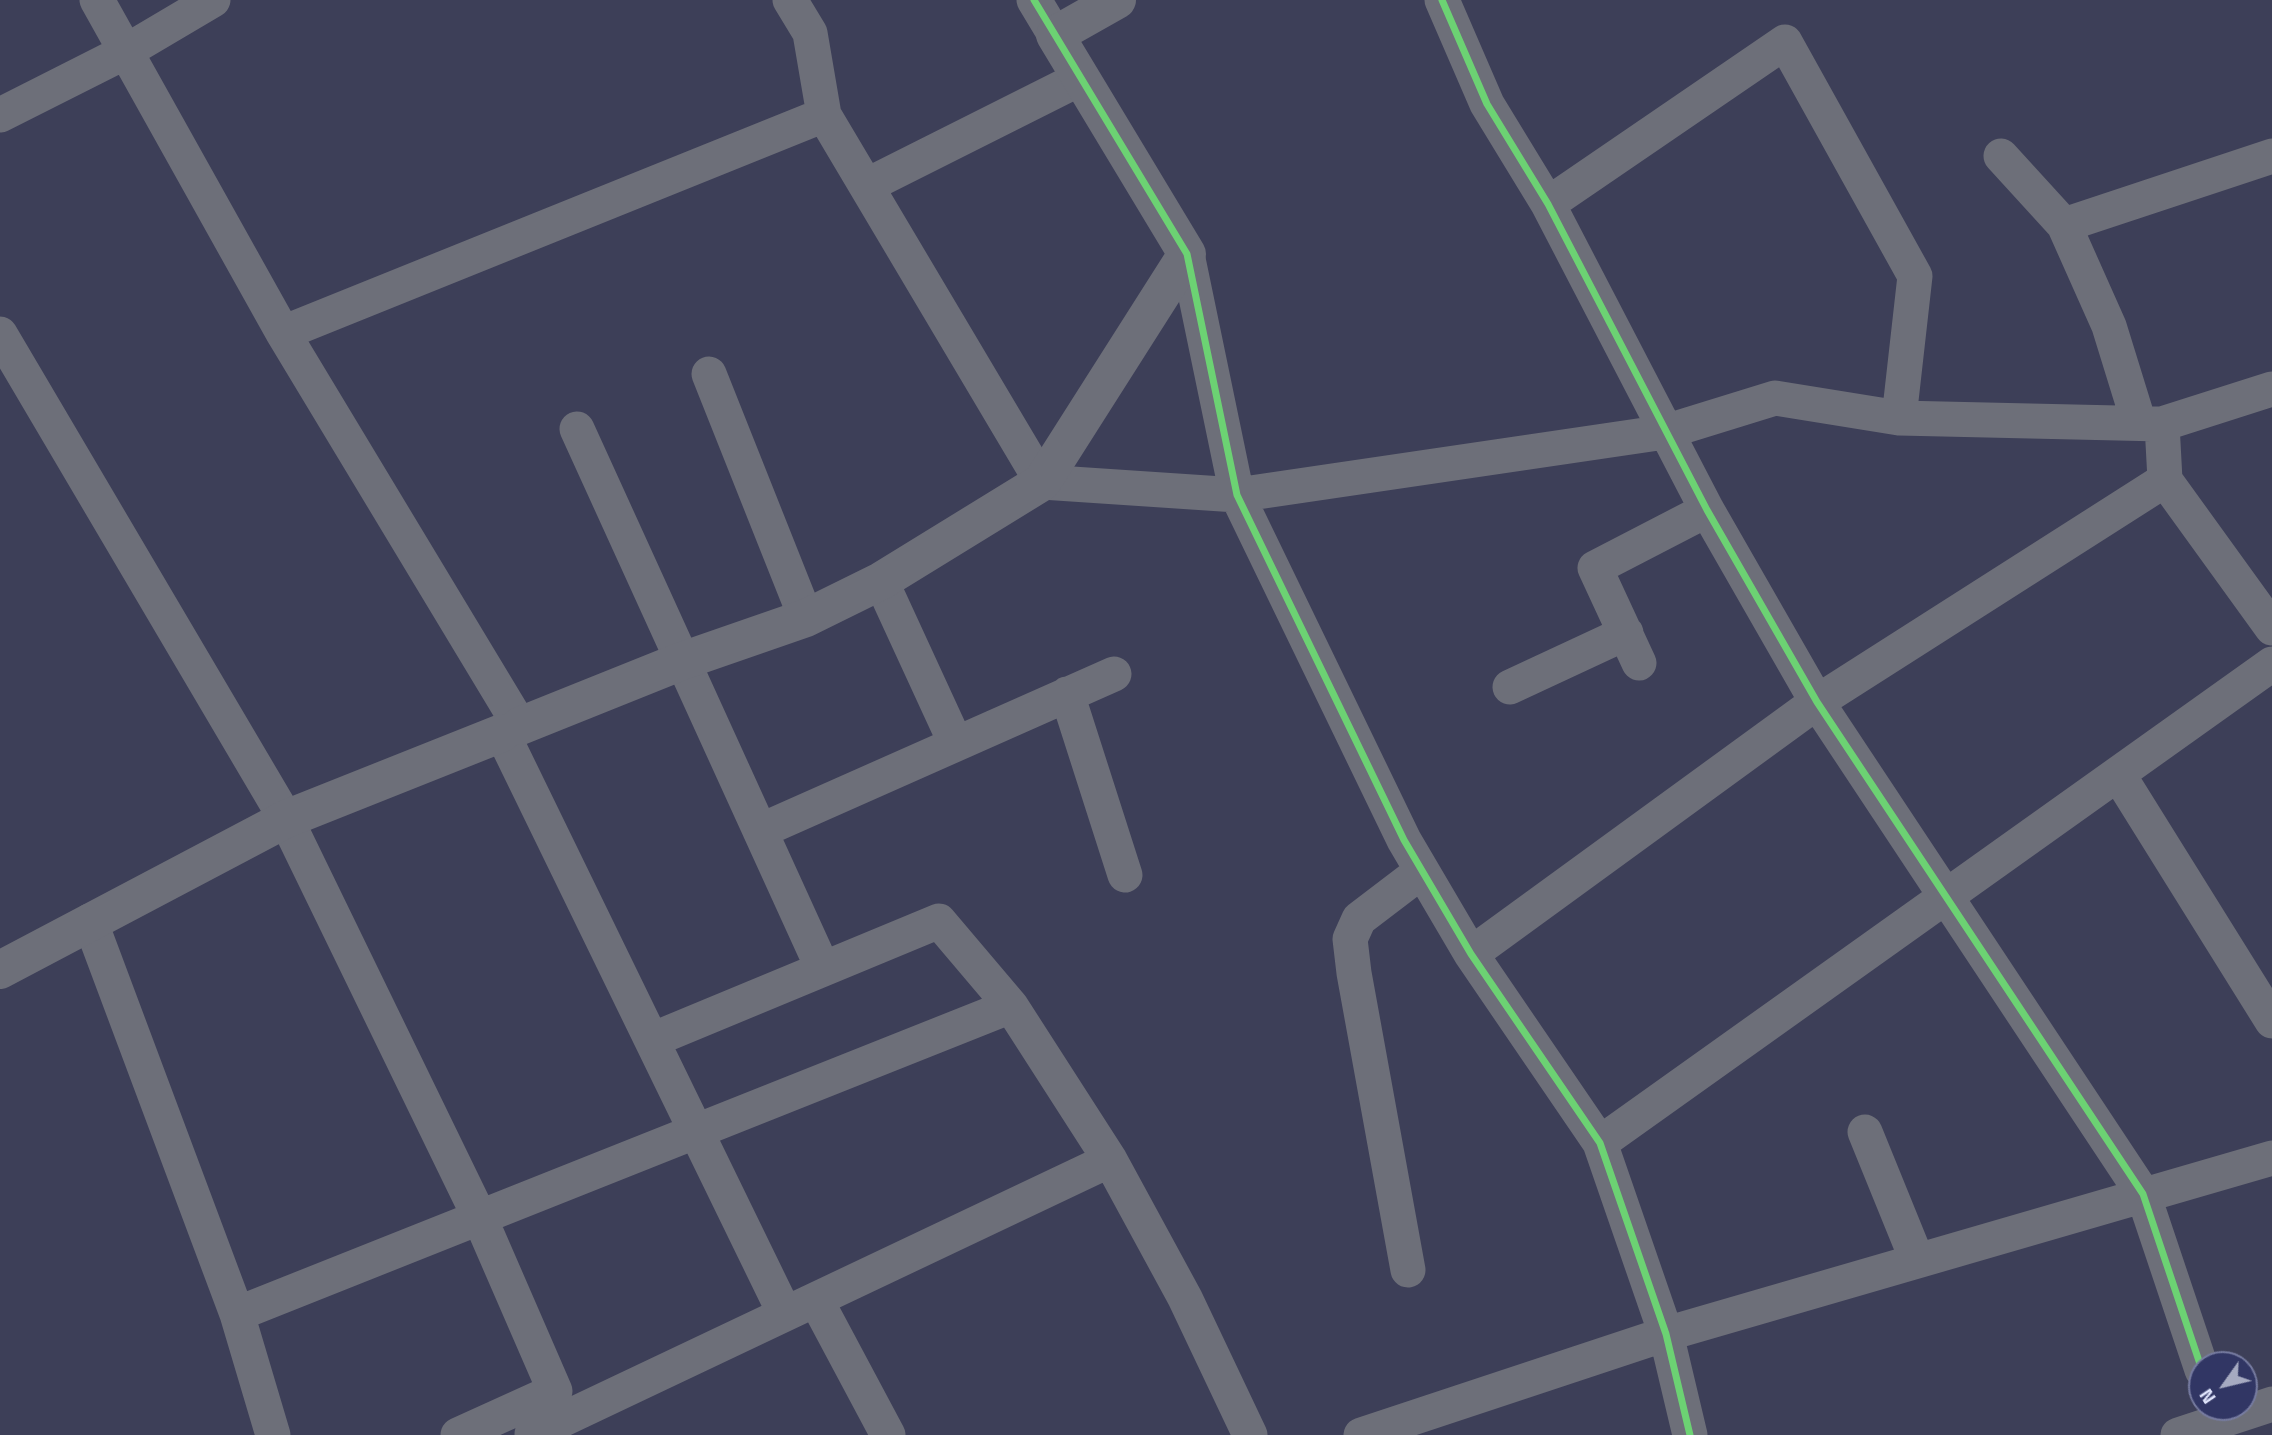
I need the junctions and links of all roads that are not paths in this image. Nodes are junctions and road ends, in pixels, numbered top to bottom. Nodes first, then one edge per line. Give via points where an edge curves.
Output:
1 (97, 0) edge
2 (213, 0) edge
3 (790, 0) edge
4 (1034, 0) edge
5 (1117, 0) edge
6 (1441, 0) edge
7 (1055, 35) junction
8 (125, 52) junction
9 (1081, 78) junction
10 (0, 115) edge
11 (824, 115) junction
12 (2001, 156) dead end
13 (2272, 156) edge
14 (866, 186) junction
15 (1548, 204) junction
16 (2064, 225) junction
17 (1187, 254) junction
18 (283, 333) junction
19 (0, 334) edge
20 (709, 374) dead end
21 (2272, 389) edge
22 (1899, 418) junction
23 (2151, 423) junction
24 (577, 429) dead end
25 (1665, 432) junction
26 (2165, 480) junction
27 (1042, 482) junction
28 (1237, 495) junction
29 (1707, 510) junction
30 (881, 581) junction
31 (806, 618) junction
32 (2272, 628) edge
33 (682, 661) junction
34 (2272, 664) edge
35 (1114, 674) dead end
36 (1510, 687) dead end
37 (1067, 694) junction
38 (1817, 702) junction
39 (511, 729) junction
40 (956, 744) junction
41 (2119, 774) junction
42 (286, 819) junction
43 (760, 831) junction
44 (1422, 871) junction
45 (1125, 875) dead end
46 (1946, 897) junction
47 (90, 921) junction
48 (1471, 954) junction
49 (823, 969) junction
50 (0, 970) edge
51 (1011, 1006) junction
52 (2272, 1021) edge
53 (652, 1040) junction
54 (696, 1130) junction
55 (1864, 1132) dead end
56 (1600, 1143) junction
57 (2272, 1158) edge
58 (1110, 1160) junction
59 (2143, 1194) junction
60 (480, 1216) junction
61 (1917, 1260) junction
62 (1408, 1269) dead end
63 (816, 1300) junction
64 (237, 1314) junction
65 (785, 1314) junction
66 (1666, 1334) junction
67 (2196, 1351) edge
68 (2205, 1421) edge
69 (1431, 1424) edge
70 (527, 1426) edge
71 (273, 1435) edge
72 (458, 1435) edge
73 (888, 1435) edge
74 (1250, 1435) edge
75 (1361, 1435) edge
76 (1690, 1435) edge
77 (2178, 1435) edge

1 - 8 street
2 - 8 street
3 - 11 street via 810,33
4 - 7 street
5 - 7 street
6 - 15 street via 1487,104
7 - 9 street
8 - 10 street
8 - 18 street
9 - 14 street
9 - 17 street
11 - 14 street
11 - 18 street
12 - 16 street
13 - 16 street
14 - 27 street
15 - 22 street via 1785,42 1915,276
15 - 25 street
16 - 23 street
17 - 27 street
17 - 28 street
18 - 39 street
19 - 42 street
20 - 31 street
21 - 23 street
22 - 23 street
22 - 25 street via 1775,398
23 - 26 street
24 - 33 street
25 - 28 street
25 - 29 street
26 - 32 street
26 - 38 street
27 - 28 street
27 - 30 street
28 - 44 street
29 - 36 street via 1595,568 1632,648
29 - 38 street
30 - 31 street
30 - 40 street
31 - 33 street
33 - 39 street
33 - 43 street
34 - 41 street
35 - 37 street
37 - 40 street
37 - 45 street
38 - 46 street
38 - 48 street
39 - 42 street
39 - 53 street
40 - 43 street
41 - 46 street
41 - 52 street
42 - 47 street
42 - 60 street
43 - 49 street
44 - 48 street
44 - 62 street via 1359,919 1350,939
46 - 56 street
46 - 59 street
47 - 50 street
47 - 64 street
48 - 56 street
49 - 51 street via 939,921
49 - 53 street
51 - 54 street
51 - 58 street
53 - 54 street
54 - 60 street
54 - 65 street
55 - 61 street
56 - 66 street
57 - 59 street
58 - 63 street
58 - 74 street via 1185,1297
59 - 61 street
59 - 67 street
60 - 64 street
60 - 70 street via 555,1391
61 - 66 street
63 - 65 street
63 - 73 street
64 - 71 street
65 - 70 street
66 - 69 street
66 - 76 street
68 - 77 street
69 - 75 street
70 - 72 street

